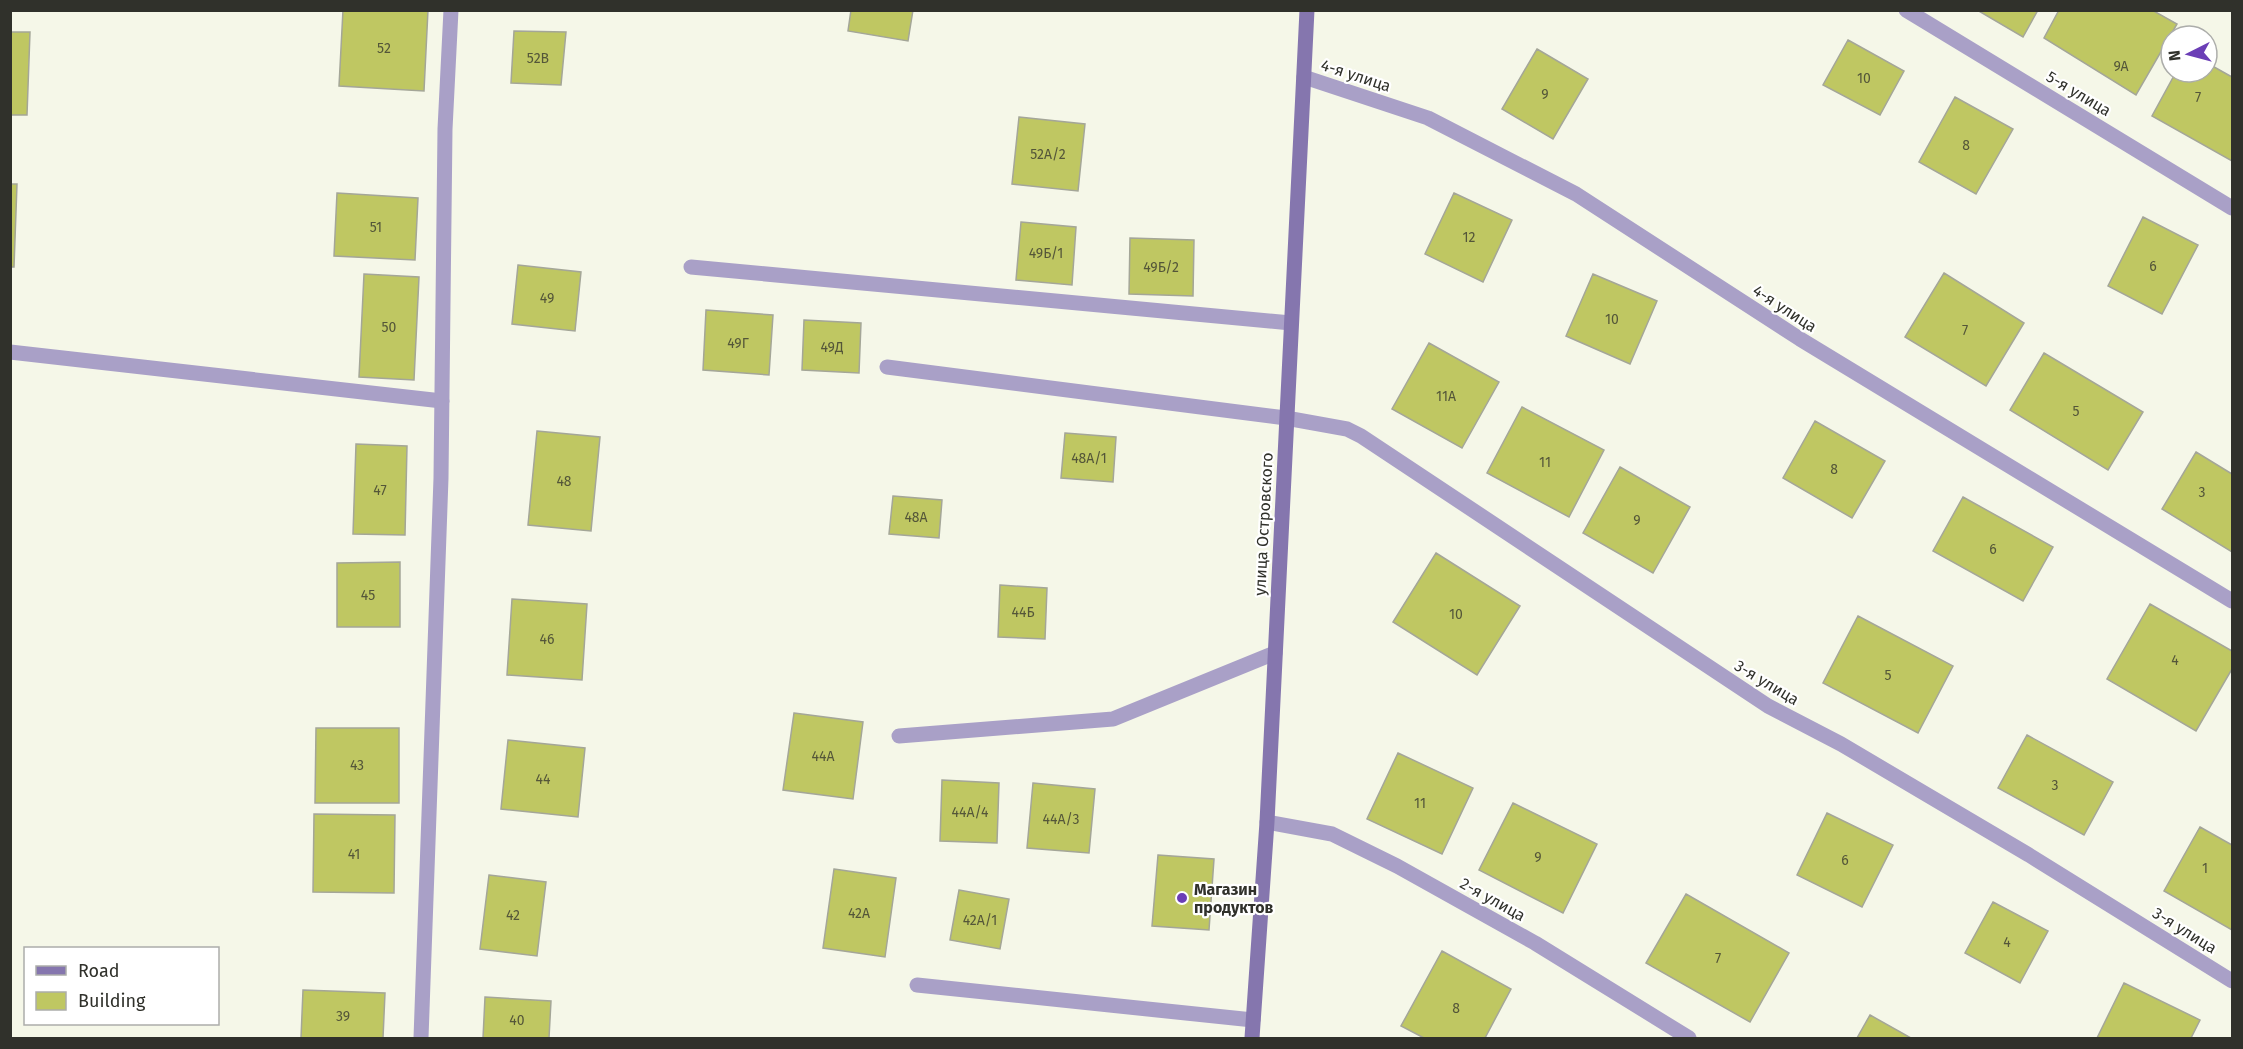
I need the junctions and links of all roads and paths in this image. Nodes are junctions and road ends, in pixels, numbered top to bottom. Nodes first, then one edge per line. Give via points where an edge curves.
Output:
1 (450, 10) edge
2 (1307, 10) edge
3 (1906, 10) edge
4 (1304, 77) junction
5 (2232, 208) edge
6 (691, 267) dead end
7 (1291, 322) junction
8 (10, 352) edge
9 (887, 367) dead end
10 (442, 401) junction
11 (1286, 418) junction
12 (2232, 601) edge
13 (1275, 653) junction
14 (899, 736) dead end
15 (1266, 822) junction
16 (2232, 981) edge
17 (917, 985) dead end
18 (1253, 1020) junction
19 (421, 1038) edge
20 (1252, 1038) edge
21 (1689, 1038) edge

1 - 10 street
2 - 4 street, улица Островского
3 - 5 street, 5-я улица
4 - 7 street, улица Островского
4 - 12 street, 4-я улица via 1428,118 1576,194 1800,339
6 - 7 street
7 - 11 street, улица Островского
8 - 10 street
9 - 11 street, 3-я улица
10 - 19 street
11 - 13 street, улица Островского
11 - 16 street, 3-я улица via 1347,429 1361,436 1768,706 1841,744 2029,855
13 - 14 street via 1113,719
13 - 15 street, улица Островского
15 - 18 street, улица Островского
15 - 21 street, 2-я улица via 1332,834 1397,866 1545,949
17 - 18 street
18 - 20 street, улица Островского

